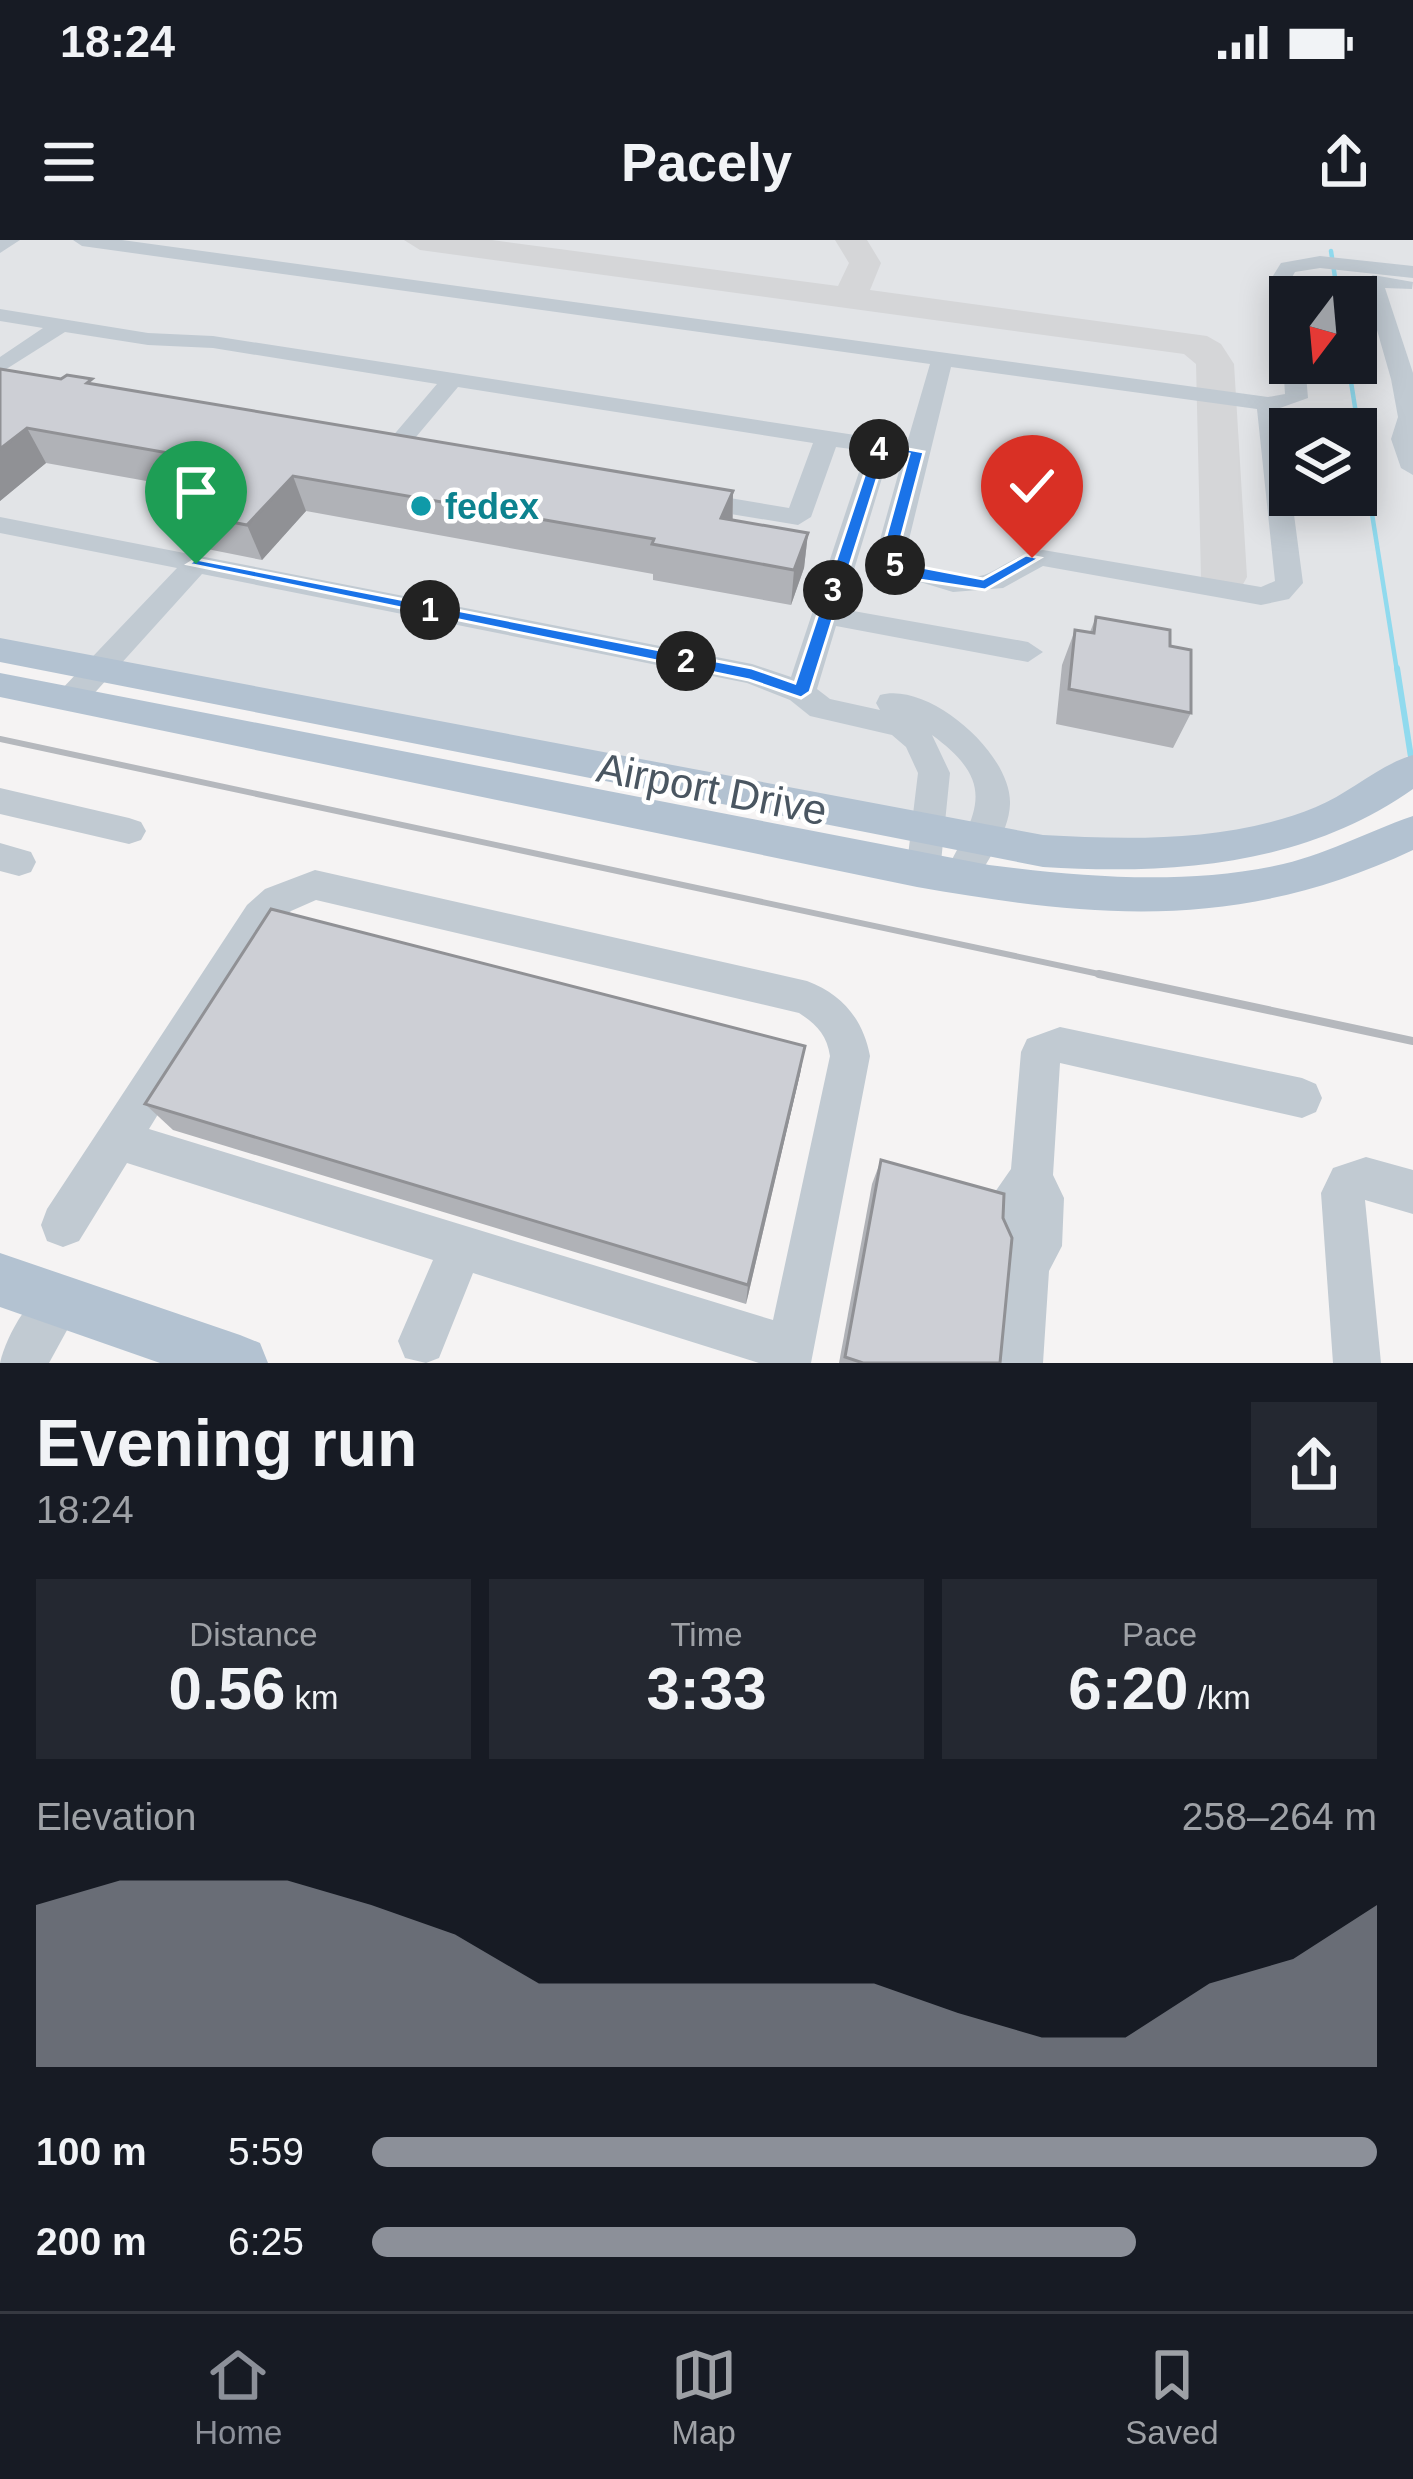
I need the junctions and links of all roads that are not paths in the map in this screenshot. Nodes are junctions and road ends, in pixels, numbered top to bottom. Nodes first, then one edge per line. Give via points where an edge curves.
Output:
1 (11, 240) edge
2 (82, 240) edge
3 (0, 247) edge
4 (1413, 272) edge
5 (1282, 276) edge
6 (1413, 286) edge
7 (0, 315) edge
8 (61, 325) junction
9 (942, 359) junction
10 (0, 367) edge
11 (1407, 379) edge
12 (452, 380) junction
13 (1296, 384) edge
14 (1268, 404) junction
15 (826, 438) junction
16 (880, 446) junction
17 (392, 451) edge
18 (916, 452) junction
19 (1413, 468) edge
20 (663, 495) edge
21 (826, 522) junction
22 (0, 526) edge
23 (208, 566) junction
24 (825, 615) junction
25 (0, 650) edge
26 (1028, 652) dead end
27 (0, 686) edge
28 (97, 687) junction
29 (811, 700) junction
30 (1404, 776) edge
31 (0, 801) edge
32 (129, 831) dead end
33 (1408, 834) edge
34 (979, 840) junction
35 (937, 860) junction
36 (1302, 1098) dead end
37 (118, 1140) junction
38 (1413, 1192) edge
39 (63, 1225) dead end
40 (461, 1247) junction
41 (0, 1280) edge
42 (60, 1301) junction
43 (422, 1341) dead end
44 (789, 1356) edge
45 (218, 1360) edge
46 (22, 1363) edge
47 (1019, 1363) edge
48 (1357, 1363) edge

1 - 3 lane
2 - 9 lane
4 - 5 lane via 1320,262 1294,265
6 - 11 lane via 1373,281
7 - 8 lane
8 - 10 lane
8 - 12 lane
9 - 14 lane
9 - 18 lane
11 - 19 lane via 1403,439
12 - 15 lane
12 - 17 lane
13 - 14 lane via 1297,398
14 - 18 lane via 1289,584 1261,596 1043,558 985,584 912,574 889,554
15 - 16 lane
15 - 21 lane
16 - 18 lane
16 - 21 lane
20 - 21 lane
21 - 24 lane
22 - 23 lane
23 - 28 lane
23 - 29 lane via 752,674
24 - 26 lane
24 - 29 lane
25 - 28 main road, Airport Drive
27 - 28 main road, Airport Drive
28 - 35 main road, Airport Drive
29 - 34 lane via 824,688 897,704 966,745 995,800
29 - 35 lane via 902,726 919,740 934,772
30 - 34 main road, Airport Drive via 1373,800 1258,842 1090,854
31 - 32 lane
33 - 35 main road, Airport Drive via 1330,870 1190,895 1079,897
34 - 35 main road, Airport Drive
36 - 47 lane via 1060,1045 1041,1052 1031,1180 1042,1198 1040,1246 1028,1263
37 - 39 lane
37 - 40 lane
37 - 44 lane via 260,916 315,885 807,998 832,1015 850,1056
38 - 48 lane via 1366,1178 1343,1193
40 - 43 lane
40 - 44 lane
41 - 42 main road
42 - 45 main road
42 - 46 lane

